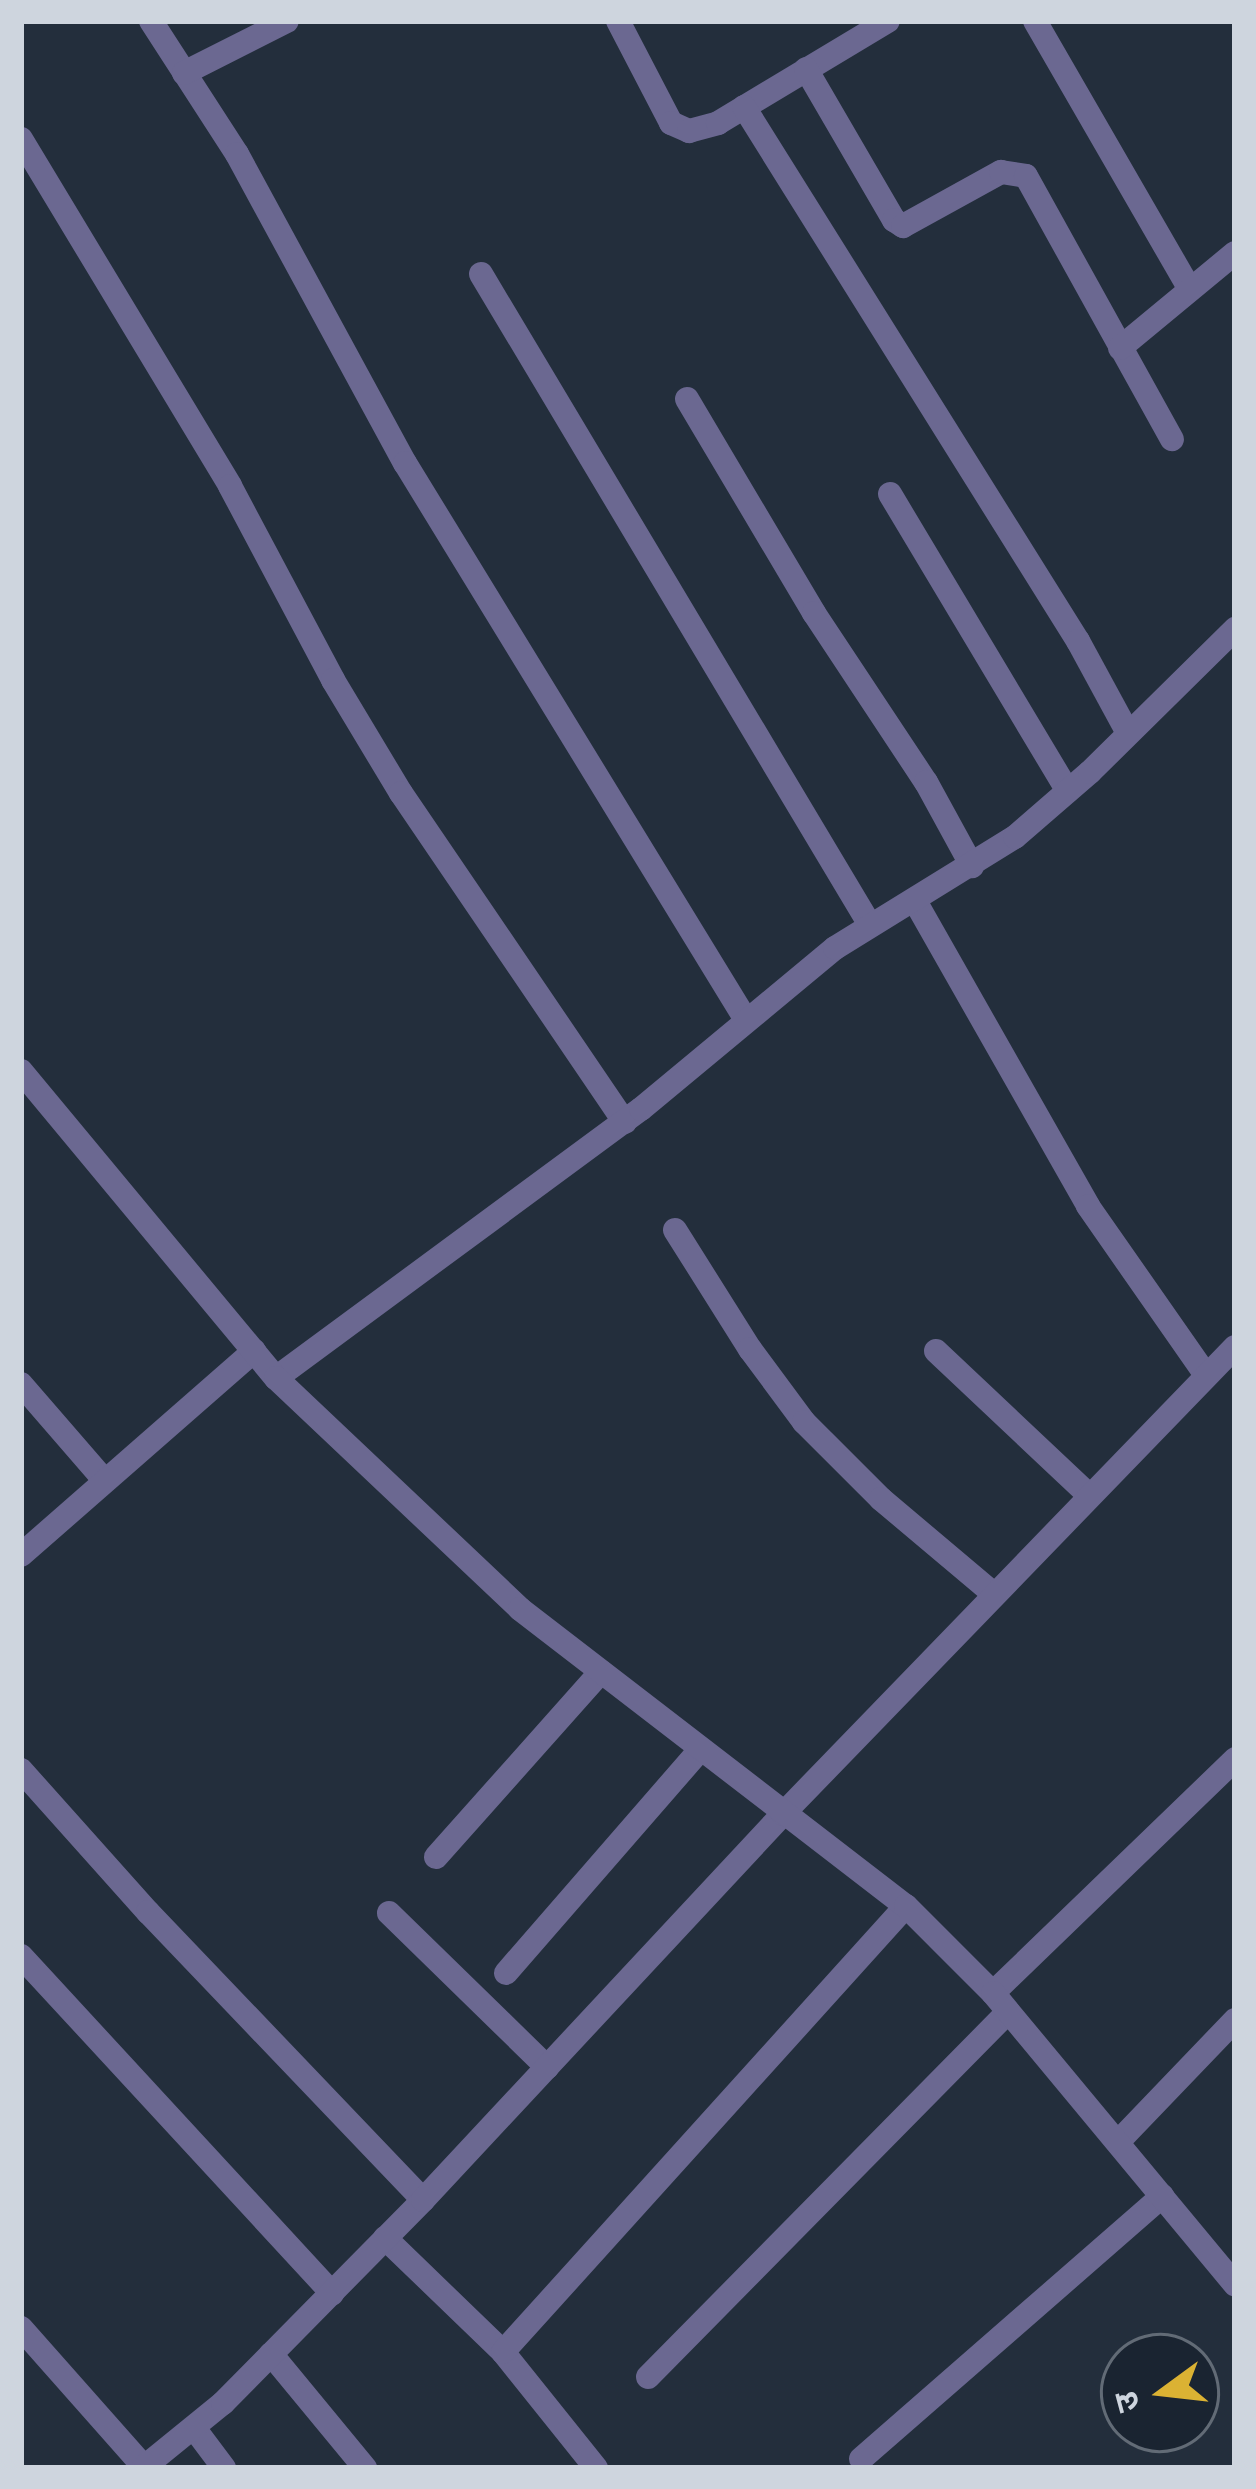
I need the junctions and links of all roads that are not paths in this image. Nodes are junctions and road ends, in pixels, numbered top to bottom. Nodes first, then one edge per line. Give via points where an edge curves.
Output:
1 (151, 21) edge
2 (286, 21) edge
3 (618, 21) edge
4 (887, 21) edge
5 (1035, 21) edge
6 (806, 69) junction
7 (184, 73) junction
8 (744, 107) junction
9 (21, 139) edge
10 (1235, 253) edge
11 (481, 274) dead end
12 (1189, 287) junction
13 (1120, 348) junction
14 (687, 399) dead end
15 (1172, 439) dead end
16 (890, 494) dead end
17 (1235, 628) edge
18 (1128, 733) junction
19 (1068, 791) junction
20 (972, 866) junction
21 (915, 901) junction
22 (870, 926) junction
23 (746, 1020) junction
24 (21, 1071) edge
25 (625, 1122) junction
26 (675, 1230) dead end
27 (1235, 1347) edge
28 (254, 1351) junction
29 (936, 1351) dead end
30 (1205, 1374) junction
31 (276, 1378) junction
32 (21, 1384) edge
33 (106, 1480) junction
34 (1089, 1495) junction
35 (21, 1555) edge
36 (994, 1594) junction
37 (601, 1672) junction
38 (700, 1750) junction
39 (1235, 1759) edge
40 (21, 1770) edge
41 (783, 1814) junction
42 (436, 1857) dead end
43 (906, 1906) junction
44 (389, 1913) dead end
45 (21, 1956) edge
46 (506, 1973) dead end
47 (1000, 2002) junction
48 (1235, 2020) edge
49 (547, 2067) junction
50 (1118, 2142) junction
51 (1163, 2197) junction
52 (423, 2200) junction
53 (385, 2238) junction
54 (1235, 2285) edge
55 (332, 2293) junction
56 (21, 2328) edge
57 (503, 2352) junction
58 (271, 2354) junction
59 (649, 2377) dead end
60 (194, 2428) junction
61 (860, 2459) dead end
62 (143, 2468) edge
63 (224, 2468) edge
64 (365, 2468) edge
65 (596, 2468) edge

1 - 7 street
2 - 7 street
3 - 8 street via 671,124 689,131
4 - 6 street
5 - 12 street
6 - 8 street
6 - 13 street via 903,226 1001,172 1026,176
7 - 23 street via 237,154 405,464
8 - 18 street
9 - 25 street via 230,486 401,793
10 - 12 street
11 - 22 street
12 - 13 street
13 - 15 street
14 - 20 street
16 - 19 street
17 - 18 street
18 - 19 street
19 - 20 street
20 - 21 street
21 - 22 street
21 - 30 street via 1088,1206
22 - 23 street
23 - 25 street
24 - 28 street
25 - 31 street
26 - 36 street via 804,1422
27 - 30 street
28 - 31 street
28 - 33 street
29 - 34 street
30 - 34 street
31 - 37 street via 520,1609
32 - 33 street
33 - 35 street
34 - 36 street
36 - 41 street
37 - 38 street
37 - 42 street
38 - 41 street
38 - 46 street
39 - 47 street
40 - 52 street
41 - 43 street
41 - 49 street
43 - 47 street
43 - 57 street
44 - 49 street
45 - 55 street
47 - 50 street
47 - 59 street
48 - 50 street
49 - 52 street
50 - 51 street
51 - 54 street
51 - 61 street
52 - 53 street
53 - 55 street
53 - 57 street
55 - 58 street
56 - 62 street
57 - 65 street
58 - 60 street
58 - 64 street
60 - 62 street
60 - 63 street

